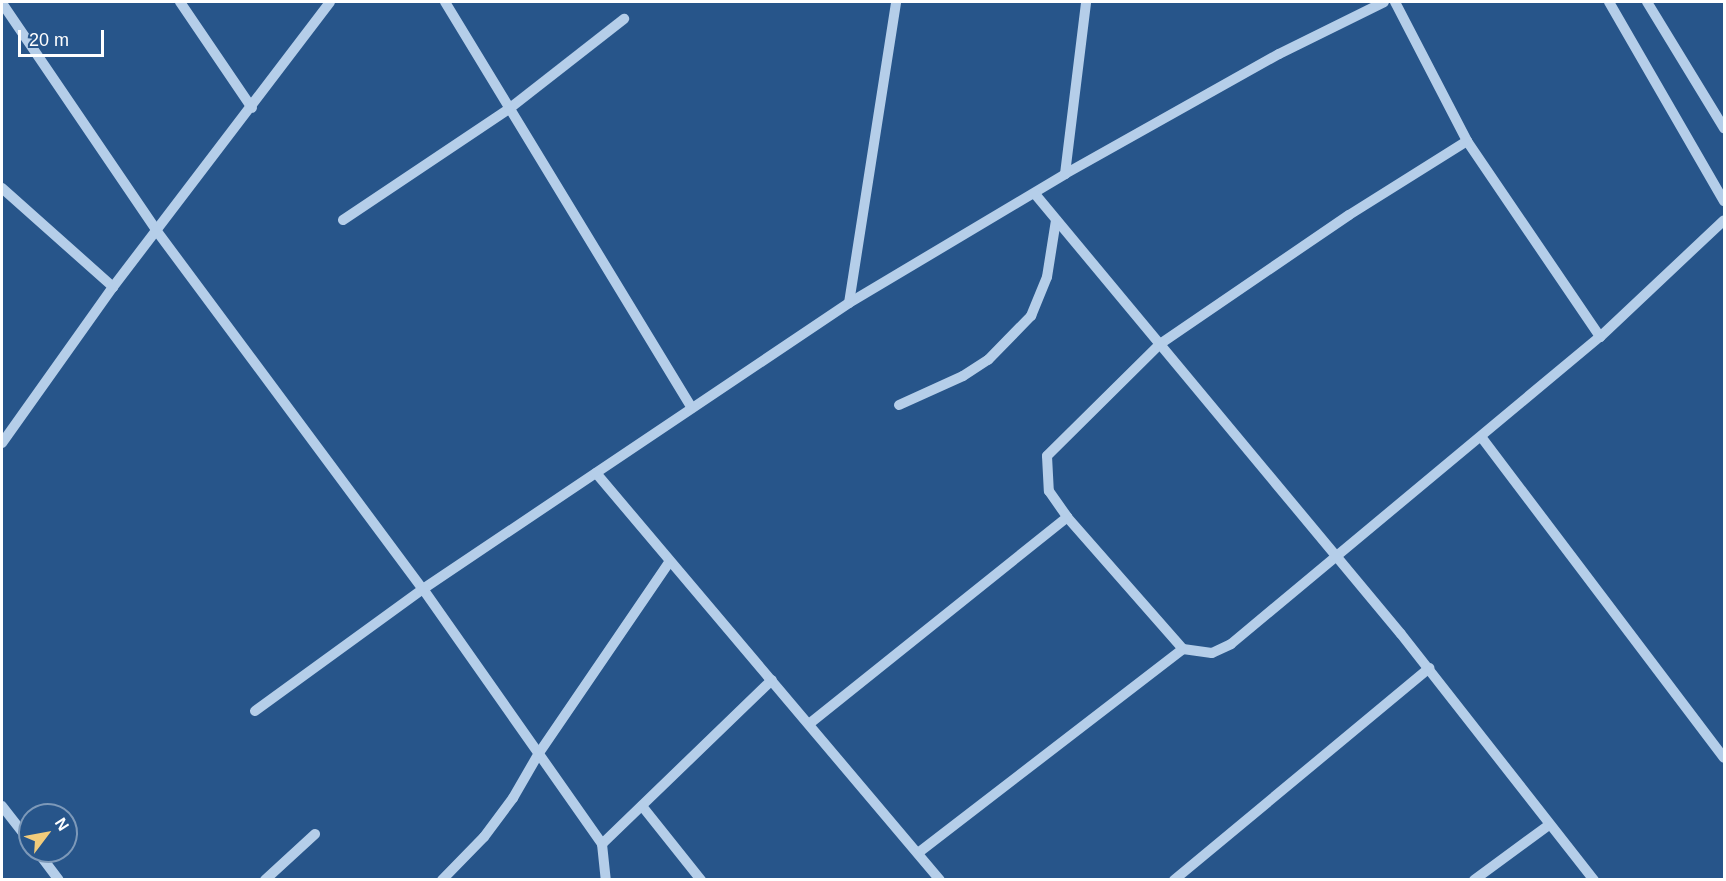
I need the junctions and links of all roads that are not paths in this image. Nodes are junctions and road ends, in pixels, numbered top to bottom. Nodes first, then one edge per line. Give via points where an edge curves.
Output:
1 (180, 2) edge
2 (330, 2) edge
3 (445, 2) edge
4 (896, 2) edge
5 (1086, 2) edge
6 (1384, 2) edge
7 (1395, 2) edge
8 (1610, 2) edge
9 (1647, 2) edge
10 (2, 3) edge
11 (624, 19) dead end
12 (252, 108) junction
13 (510, 108) junction
14 (1725, 129) edge
15 (1467, 141) junction
16 (1065, 174) junction
17 (2, 188) edge
18 (1035, 194) junction
19 (1725, 201) edge
20 (344, 220) dead end
21 (1056, 220) junction
22 (1725, 220) edge
23 (156, 230) junction
24 (113, 287) junction
25 (849, 303) junction
26 (1600, 337) junction
27 (1160, 344) junction
28 (899, 405) dead end
29 (693, 408) junction
30 (1482, 438) junction
31 (2, 442) edge
32 (596, 473) junction
33 (1067, 517) junction
34 (1335, 555) junction
35 (670, 561) junction
36 (423, 589) junction
37 (1183, 649) junction
38 (1429, 668) junction
39 (772, 680) junction
40 (255, 711) dead end
41 (809, 724) junction
42 (539, 753) junction
43 (1725, 758) edge
44 (2, 806) edge
45 (642, 806) junction
46 (1549, 825) junction
47 (18, 827) edge
48 (315, 834) dead end
49 (602, 844) junction
50 (918, 853) junction
51 (46, 863) edge
52 (59, 879) edge
53 (265, 879) edge
54 (442, 879) edge
55 (606, 879) edge
56 (701, 879) edge
57 (940, 879) edge
58 (1174, 879) edge
59 (1473, 879) edge
60 (1594, 879) edge

1 - 12 street
2 - 12 street
3 - 13 street
4 - 25 street
5 - 16 street
6 - 16 street via 1279,54
7 - 15 street
8 - 19 street
9 - 14 street
10 - 23 street
11 - 13 street
12 - 23 street
13 - 20 street
13 - 29 street
15 - 26 street
15 - 27 street via 1349,215
16 - 18 street
17 - 24 street
18 - 21 street
18 - 25 street
21 - 27 street
21 - 28 street via 1047,278 1031,316 988,360
22 - 26 street
23 - 24 street
23 - 36 street
24 - 31 street
25 - 29 street
26 - 30 street
27 - 33 street via 1047,456 1049,491
27 - 34 street
29 - 32 street
30 - 34 street
30 - 43 street
32 - 35 street
32 - 36 street
33 - 37 street
33 - 41 street
34 - 37 street via 1221,650 1202,654
34 - 38 street
35 - 39 street
35 - 42 street
36 - 40 street
36 - 42 street
37 - 50 street
38 - 46 street
38 - 58 street
39 - 41 street
39 - 45 street
41 - 50 street
42 - 49 street
42 - 54 street via 484,837
44 - 47 street
45 - 49 street
45 - 56 street
46 - 59 street
46 - 60 street
48 - 53 street
49 - 55 street
50 - 57 street
51 - 52 street

